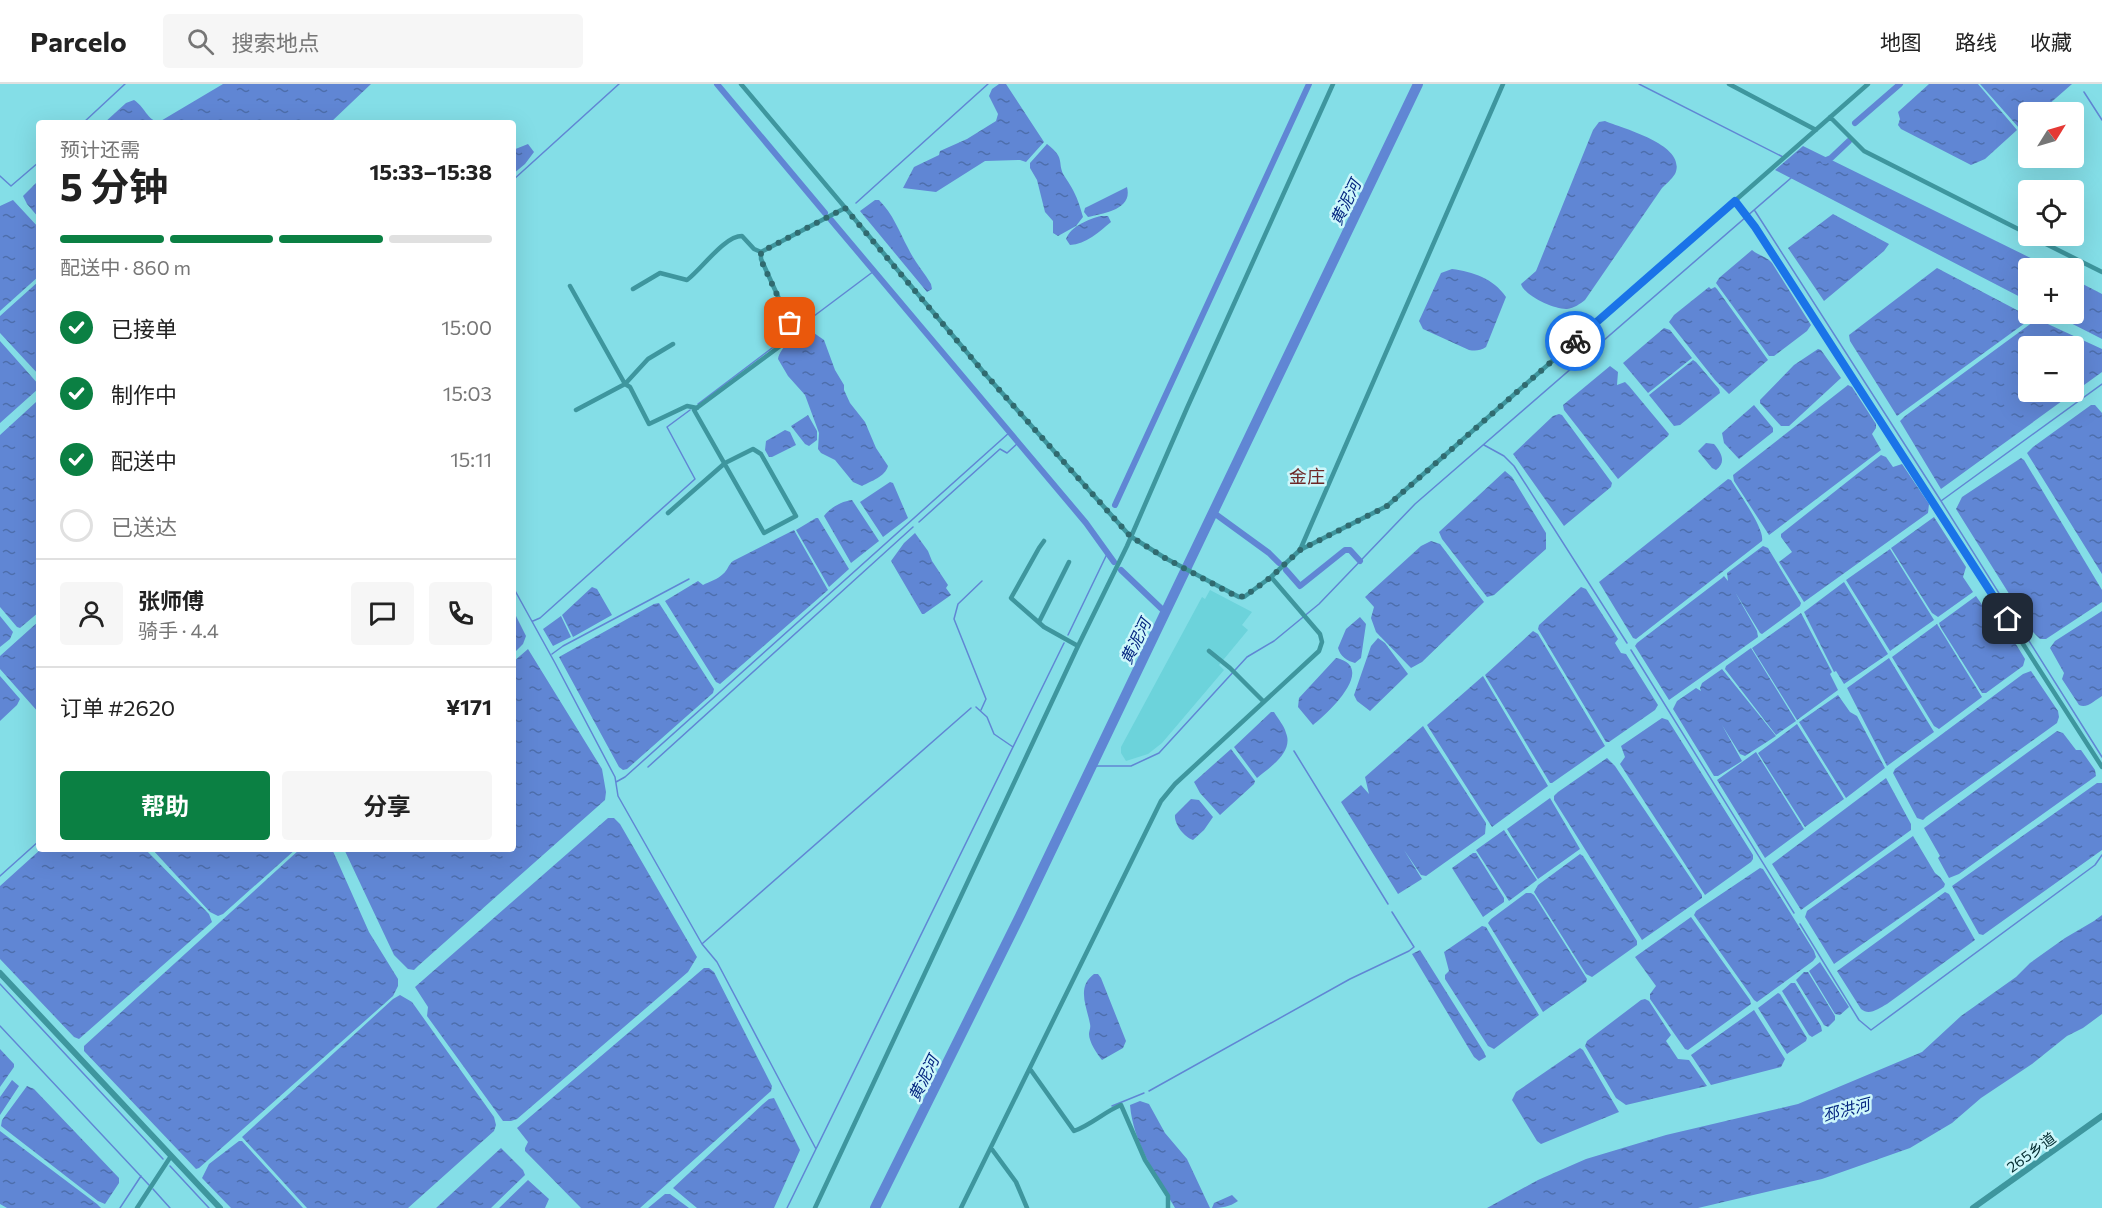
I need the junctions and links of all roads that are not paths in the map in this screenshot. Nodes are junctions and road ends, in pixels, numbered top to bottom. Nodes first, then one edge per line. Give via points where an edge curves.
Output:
1 (741, 84) edge
2 (1333, 84) edge
3 (1503, 84) edge
4 (1729, 84) edge
5 (1868, 84) edge
6 (1830, 117) junction
7 (1816, 129) junction
8 (1735, 201) junction
9 (845, 208) junction
10 (2018, 229) edge
11 (2051, 246) edge
12 (761, 252) junction
13 (2102, 272) edge
14 (570, 286) dead end
15 (633, 289) dead end
16 (673, 344) dead end
17 (625, 384) junction
18 (696, 408) junction
19 (576, 410) dead end
20 (725, 463) junction
21 (669, 513) dead end
22 (1130, 536) junction
23 (1044, 541) dead end
24 (1300, 550) junction
25 (1069, 562) dead end
26 (1271, 577) junction
27 (1039, 622) junction
28 (1078, 646) junction
29 (1209, 651) dead end
30 (1264, 702) junction
31 (2102, 767) edge
32 (0, 973) edge
33 (1029, 1069) junction
34 (2102, 1116) edge
35 (991, 1148) junction
36 (171, 1156) junction
37 (137, 1208) edge
38 (220, 1208) edge
39 (815, 1208) edge
40 (961, 1208) edge
41 (1027, 1208) edge
42 (1168, 1208) edge
43 (1973, 1208) edge

1 - 9 street
2 - 22 street
3 - 24 street
4 - 7 street
5 - 6 street
6 - 7 street
6 - 10 street via 1864,151
7 - 8 street
8 - 24 street via 1387,506
8 - 31 street
9 - 12 street
9 - 22 street via 986,375
11 - 13 street
12 - 15 street via 742,236 736,236 687,280 660,273
12 - 18 street via 761,260 790,323 787,341
14 - 17 street
16 - 17 street via 648,359
17 - 18 street via 649,424 687,406
17 - 19 street
18 - 20 street
20 - 20 street via 764,533 796,516 759,451 753,449
20 - 21 street
22 - 26 street via 1239,597
22 - 28 street
23 - 27 street via 1011,598
24 - 26 street
25 - 27 street
26 - 30 street via 1315,626 1322,642 1319,651
27 - 28 street
28 - 39 street
29 - 30 street
30 - 33 street via 1161,801
32 - 36 street
33 - 35 street
33 - 42 street via 1074,1131 1121,1105 1145,1160 1168,1196
34 - 43 street, 265乡道
35 - 40 street
35 - 41 street via 1016,1182
36 - 37 street
36 - 38 street

